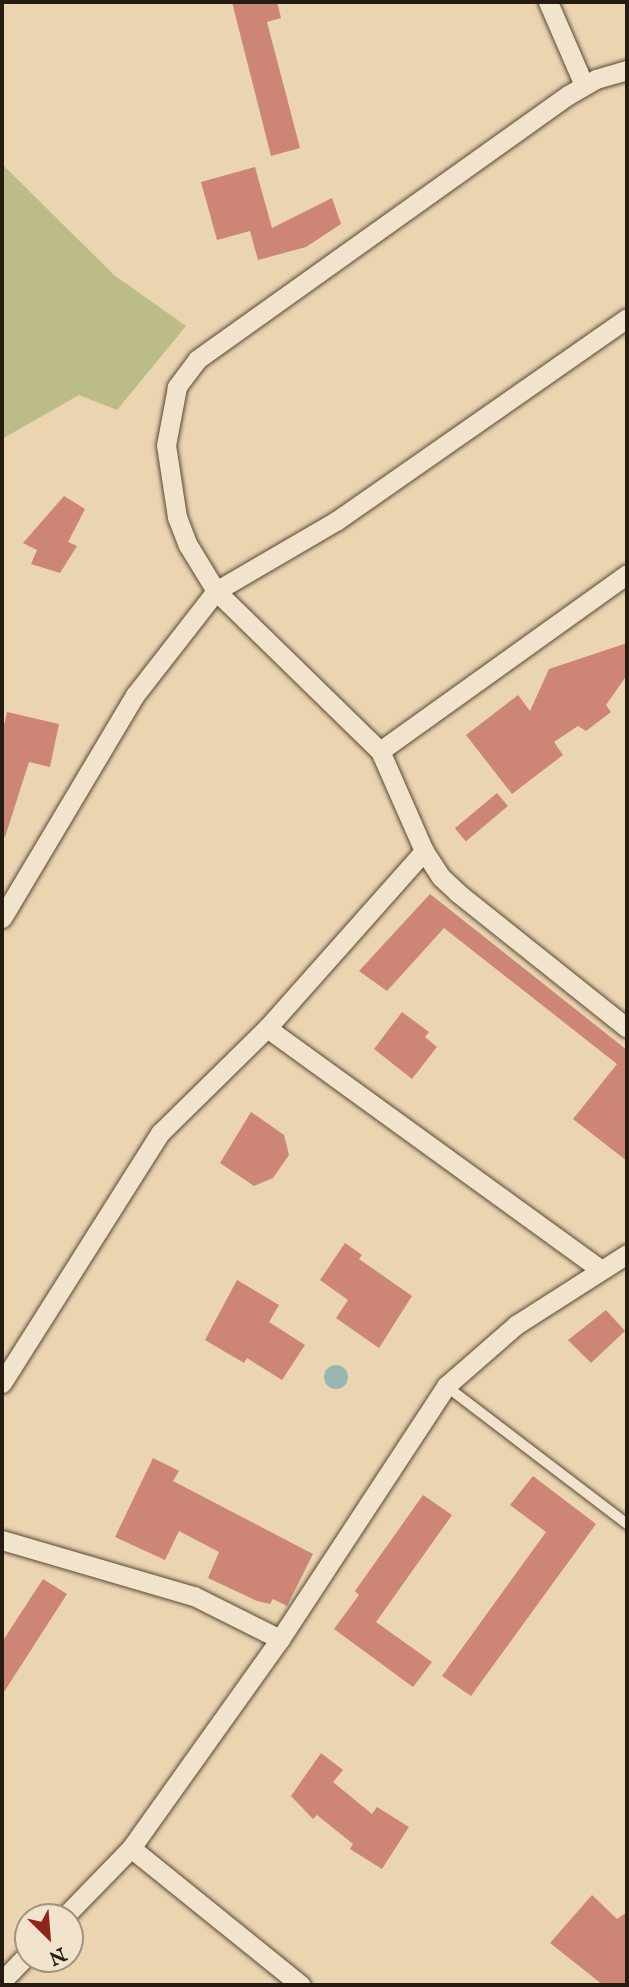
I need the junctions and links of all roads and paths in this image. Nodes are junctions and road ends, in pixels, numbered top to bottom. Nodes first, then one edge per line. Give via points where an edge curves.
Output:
1 (548, 2) edge
2 (627, 70) edge
3 (584, 85) junction
4 (627, 318) edge
5 (627, 574) edge
6 (216, 591) junction
7 (380, 751) junction
8 (424, 852) junction
9 (2, 918) edge
10 (267, 1028) junction
11 (627, 1028) edge
12 (627, 1254) edge
13 (599, 1268) junction
14 (2, 1383) edge
15 (446, 1386) junction
16 (627, 1524) edge
17 (2, 1540) edge
18 (280, 1639) junction
19 (131, 1847) junction
20 (77, 1903) edge
21 (300, 1985) edge

1 - 3 street
2 - 3 street
3 - 6 street via 197,360 177,387 166,445 177,517
4 - 6 street via 336,521
5 - 7 street
6 - 7 street
6 - 9 street via 135,695
7 - 8 street
8 - 10 street
8 - 11 street via 440,877 458,893
10 - 13 street
10 - 14 street via 160,1133
12 - 13 street
13 - 15 street via 516,1325
15 - 16 lane
15 - 18 street
17 - 18 street via 194,1595
18 - 19 street
19 - 20 street
19 - 21 street

